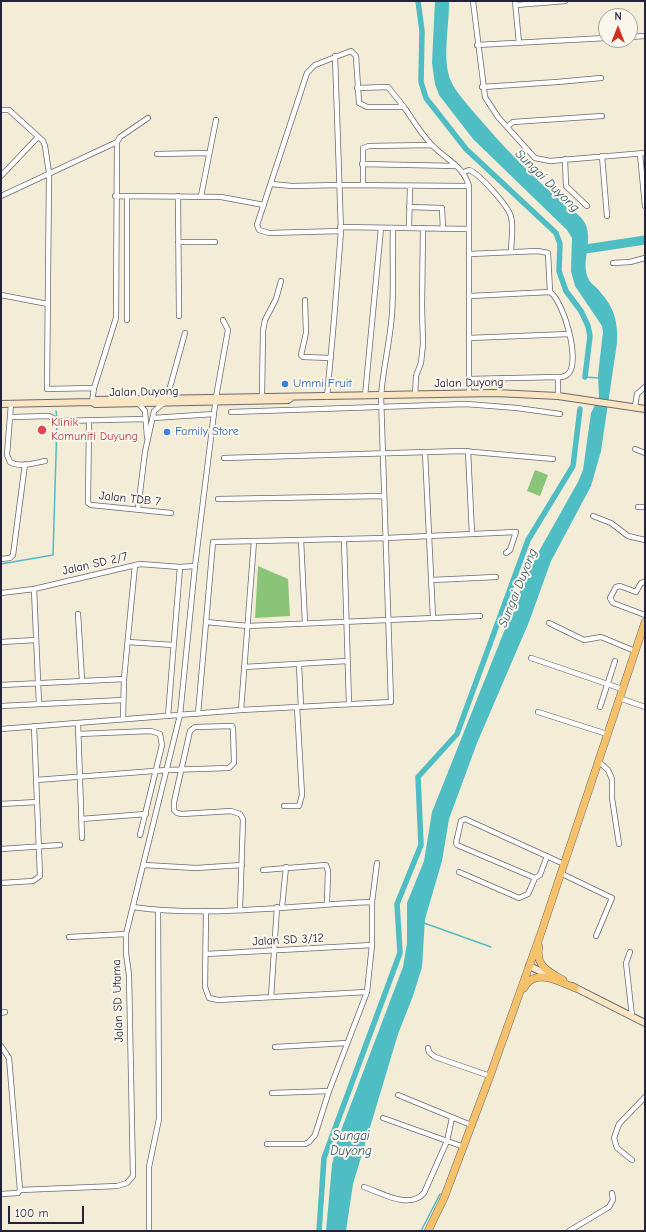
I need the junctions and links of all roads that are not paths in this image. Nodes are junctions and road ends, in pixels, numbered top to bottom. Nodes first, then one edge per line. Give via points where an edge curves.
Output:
1 (473, 1) edge
2 (565, 1) edge
3 (516, 3) edge
4 (598, 38) edge
5 (519, 43) junction
6 (478, 46) junction
7 (335, 56) junction
8 (601, 78) dead end
9 (482, 87) junction
10 (357, 88) junction
11 (404, 107) junction
12 (1, 110) edge
13 (602, 116) dead end
14 (148, 118) dead end
15 (216, 120) dead end
16 (507, 127) junction
17 (38, 137) junction
18 (117, 142) junction
19 (432, 145) junction
20 (209, 153) junction
21 (643, 153) edge
22 (157, 154) dead end
23 (602, 156) junction
24 (565, 159) junction
25 (362, 164) junction
26 (456, 166) junction
27 (50, 172) junction
28 (464, 172) junction
29 (1, 176) edge
30 (271, 184) junction
31 (340, 185) junction
32 (363, 185) junction
33 (410, 186) junction
34 (469, 186) junction
35 (1, 196) edge
36 (116, 196) junction
37 (126, 196) junction
38 (178, 196) junction
39 (201, 196) junction
40 (264, 205) junction
41 (586, 206) dead end
42 (645, 206) edge
43 (409, 207) junction
44 (607, 216) dead end
45 (381, 228) junction
46 (393, 228) junction
47 (409, 228) junction
48 (423, 228) junction
49 (341, 229) junction
50 (443, 229) junction
51 (469, 229) junction
52 (178, 242) junction
53 (215, 242) dead end
54 (511, 252) junction
55 (470, 254) junction
56 (645, 258) edge
57 (613, 262) dead end
58 (281, 281) dead end
59 (550, 292) junction
60 (1, 294) edge
61 (470, 296) junction
62 (304, 300) dead end
63 (48, 304) junction
64 (179, 316) dead end
65 (127, 320) dead end
66 (223, 320) dead end
67 (185, 333) dead end
68 (569, 334) junction
69 (469, 338) junction
70 (331, 358) junction
71 (558, 377) junction
72 (468, 379) junction
73 (645, 387) edge
74 (94, 388) junction
75 (469, 393) junction
76 (415, 395) junction
77 (262, 396) junction
78 (364, 396) junction
79 (381, 396) junction
80 (558, 396) junction
81 (292, 397) junction
82 (326, 397) junction
83 (216, 400) junction
84 (166, 401) junction
85 (92, 402) junction
86 (138, 403) junction
87 (1, 404) edge
88 (11, 404) junction
89 (634, 407) junction
90 (381, 408) junction
91 (645, 409) edge
92 (230, 412) dead end
93 (214, 414) junction
94 (560, 414) dead end
95 (12, 417) junction
96 (153, 418) junction
97 (145, 419) junction
98 (89, 421) junction
99 (148, 441) junction
100 (636, 449) dead end
101 (468, 451) junction
102 (426, 452) junction
103 (645, 453) edge
104 (383, 454) junction
105 (224, 458) dead end
106 (553, 459) dead end
107 (46, 461) dead end
108 (25, 464) junction
109 (384, 496) junction
110 (218, 499) dead end
111 (638, 507) dead end
112 (645, 507) edge
113 (138, 509) junction
114 (171, 513) dead end
115 (593, 516) dead end
116 (472, 534) junction
117 (430, 536) junction
118 (386, 538) junction
119 (344, 539) junction
120 (301, 540) junction
121 (645, 540) edge
122 (254, 541) junction
123 (506, 553) dead end
124 (1, 559) edge
125 (135, 565) junction
126 (195, 566) junction
127 (180, 567) junction
128 (496, 577) dead end
129 (432, 580) junction
130 (645, 582) edge
131 (34, 589) junction
132 (1, 593) edge
133 (78, 614) dead end
134 (645, 615) edge
135 (480, 616) dead end
136 (433, 618) junction
137 (388, 619) junction
138 (348, 621) junction
139 (206, 622) junction
140 (645, 622) edge
141 (305, 623) junction
142 (549, 623) dead end
143 (248, 626) junction
144 (36, 640) junction
145 (1, 642) edge
146 (128, 642) junction
147 (173, 645) junction
148 (635, 651) junction
149 (531, 658) dead end
150 (347, 661) junction
151 (615, 661) dead end
152 (298, 664) junction
153 (244, 667) junction
154 (124, 679) junction
155 (82, 680) junction
156 (39, 683) junction
157 (607, 684) junction
158 (1, 685) edge
159 (622, 689) junction
160 (619, 698) junction
161 (123, 700) junction
162 (39, 704) junction
163 (349, 704) junction
164 (1, 706) edge
165 (299, 707) junction
166 (600, 707) dead end
167 (645, 707) edge
168 (241, 710) junction
169 (538, 712) dead end
170 (198, 714) junction
171 (180, 715) junction
172 (168, 716) junction
173 (123, 719) junction
174 (78, 723) junction
175 (34, 726) junction
176 (1, 729) edge
177 (78, 734) junction
178 (607, 734) junction
179 (598, 761) junction
180 (167, 770) junction
181 (181, 770) junction
182 (156, 771) junction
183 (80, 777) junction
184 (36, 780) junction
185 (37, 802) junction
186 (1, 804) edge
187 (284, 806) dead end
188 (146, 814) junction
189 (81, 819) junction
190 (140, 835) dead end
191 (82, 838) dead end
192 (619, 844) dead end
193 (60, 845) dead end
194 (39, 846) junction
195 (1, 849) edge
196 (547, 856) junction
197 (377, 863) dead end
198 (564, 864) junction
199 (144, 865) junction
200 (242, 865) junction
201 (286, 868) junction
202 (263, 870) dead end
203 (459, 872) dead end
204 (560, 873) junction
205 (535, 878) junction
206 (1, 883) edge
207 (372, 902) junction
208 (328, 904) junction
209 (133, 907) junction
210 (279, 907) junction
211 (240, 909) junction
212 (158, 910) junction
213 (206, 911) junction
214 (541, 933) junction
215 (126, 934) junction
216 (596, 936) dead end
217 (69, 937) dead end
218 (372, 945) junction
219 (274, 951) junction
220 (630, 952) dead end
221 (206, 954) junction
222 (529, 966) junction
223 (575, 988) junction
224 (367, 992) junction
225 (270, 997) junction
226 (632, 1016) junction
227 (511, 1017) junction
228 (645, 1023) edge
229 (346, 1043) junction
230 (1, 1046) edge
231 (275, 1047) dead end
232 (428, 1048) dead end
233 (490, 1076) junction
234 (329, 1091) junction
235 (272, 1093) dead end
236 (398, 1095) dead end
237 (645, 1098) edge
238 (383, 1118) dead end
239 (452, 1118) junction
240 (471, 1125) junction
241 (447, 1141) junction
242 (267, 1144) dead end
243 (464, 1147) junction
244 (632, 1160) dead end
245 (364, 1187) dead end
246 (20, 1190) junction
247 (612, 1193) dead end
248 (1, 1194) edge
249 (149, 1231) edge
250 (428, 1231) edge
251 (569, 1231) edge

1 - 6 street
2 - 3 street
3 - 5 street
4 - 5 street
5 - 6 street
6 - 9 street
7 - 10 street via 346,51 354,53 357,61
7 - 30 street via 315,65 307,72
7 - 31 street
8 - 9 street
9 - 16 street via 489,104
10 - 11 street via 388,87
10 - 11 street via 358,99 362,105
11 - 19 street
12 - 17 street via 9,110
13 - 16 street via 513,122
14 - 18 street via 120,137
15 - 20 street
16 - 24 street via 535,158
17 - 27 street via 46,146
17 - 29 street
18 - 27 street
18 - 36 street
19 - 25 street via 366,146 362,150
19 - 26 street
20 - 22 street
20 - 39 street
21 - 23 street
21 - 42 street
23 - 24 street
23 - 44 street
24 - 41 street via 566,186
25 - 26 street
25 - 32 street
26 - 28 street
27 - 35 street
27 - 63 street
28 - 34 street
28 - 54 street via 469,170 477,174 509,211 512,221
30 - 31 street
30 - 40 street
31 - 32 street
31 - 49 street
32 - 33 street
33 - 34 street
33 - 43 street
34 - 51 street
36 - 37 street
36 - 74 street via 116,318
37 - 38 street
37 - 65 street
38 - 39 street
38 - 52 street
39 - 40 street
40 - 49 street via 257,225 259,230 269,233
43 - 47 street
43 - 50 street via 442,208
45 - 46 street
45 - 49 street
45 - 78 street
46 - 47 street
46 - 79 street via 392,314
47 - 48 street
48 - 50 street
48 - 76 street via 423,344
49 - 70 street
50 - 51 street
51 - 55 street
52 - 53 street
52 - 64 street
54 - 55 street
54 - 59 street via 548,253
55 - 61 street
56 - 57 street via 630,262
58 - 77 street via 264,325
59 - 61 street
59 - 68 street via 562,308
60 - 63 street
61 - 69 street
62 - 70 street via 306,333 301,355
63 - 74 street via 47,389
66 - 83 street, Jalan SD Utama via 228,330
67 - 84 street
68 - 69 street
68 - 71 street via 572,368 565,376
69 - 72 street
70 - 82 street
71 - 72 street
71 - 80 street
72 - 75 street
73 - 89 street via 637,394
74 - 85 street
75 - 76 main road, Jalan Duyong
75 - 80 main road, Jalan Duyong
76 - 79 main road, Jalan Duyong
77 - 81 main road, Jalan Duyong
77 - 83 main road, Jalan Duyong
78 - 79 main road, Jalan Duyong
78 - 82 main road, Jalan Duyong
79 - 90 street
80 - 89 main road, Jalan Duyong
81 - 82 main road, Jalan Duyong
81 - 83 main road, Jalan Duyong via 288,400
83 - 84 main road, Jalan Duyong
83 - 93 street, Jalan SD Utama
84 - 85 main road, Jalan Duyong
84 - 86 main road, Jalan Duyong
84 - 96 street via 154,411
85 - 86 main road, Jalan Duyong
85 - 88 main road, Jalan Duyong
86 - 97 street via 144,407
87 - 88 main road, Jalan Duyong
88 - 95 street
89 - 91 main road, Jalan Duyong
90 - 92 street
90 - 94 street via 466,404
90 - 104 street
93 - 96 street
93 - 126 street, Jalan SD Utama
95 - 98 street via 49,416 57,420
95 - 108 street via 8,458 13,463
96 - 99 street
97 - 98 street
97 - 99 street
98 - 113 street, Jalan TDB 7 via 88,503
99 - 113 street
100 - 103 street
101 - 102 street
101 - 106 street
101 - 116 street
102 - 104 street
102 - 117 street
104 - 105 street
104 - 109 street
107 - 108 street
108 - 124 street via 13,555
109 - 110 street
109 - 118 street
111 - 112 street
113 - 114 street, Jalan TDB 7
115 - 121 street via 611,523 628,536
116 - 117 street
116 - 123 street via 516,532 510,550
117 - 118 street
117 - 129 street
118 - 119 street
118 - 137 street
119 - 120 street
119 - 138 street
120 - 122 street
120 - 141 street
122 - 139 street via 213,542
122 - 143 street
125 - 127 street, Jalan SD 2/7
125 - 131 street, Jalan SD 2/7
125 - 146 street
126 - 127 street, Jalan SD 2/7
126 - 171 street, Jalan SD Utama
127 - 147 street
128 - 129 street
129 - 136 street
130 - 134 street via 641,583 636,592 616,587 610,598 613,602
131 - 132 street, Jalan SD 2/7
131 - 144 street
133 - 155 street
135 - 136 street
136 - 137 street
137 - 138 street
137 - 163 street via 390,702
138 - 141 street
138 - 150 street
139 - 143 street
139 - 170 street
140 - 148 main road
141 - 143 street
142 - 148 street via 584,640 601,637
143 - 153 street
144 - 145 street
144 - 156 street
146 - 147 street
146 - 154 street
147 - 172 street
148 - 159 main road
149 - 157 street
150 - 152 street
150 - 163 street
151 - 157 street
152 - 153 street
152 - 165 street
153 - 168 street
154 - 155 street
154 - 161 street
155 - 156 street
156 - 158 street
156 - 162 street
157 - 159 street
157 - 166 street
159 - 160 main road
160 - 167 street
160 - 178 main road
161 - 162 street
161 - 173 street
162 - 164 street
163 - 165 street
165 - 168 street
165 - 187 street via 302,795 299,806
168 - 170 street
169 - 178 street
170 - 171 street
171 - 172 street
171 - 180 street, Jalan SD Utama
172 - 173 street
173 - 174 street
174 - 175 street
174 - 177 street
175 - 176 street
175 - 184 street
177 - 182 street via 158,732 162,737 162,745
177 - 183 street
178 - 179 main road
179 - 192 street via 608,770 612,779 612,798
179 - 198 main road
180 - 181 street
180 - 182 street
180 - 199 street, Jalan SD Utama
181 - 181 street via 232,767 233,728 192,728
181 - 200 street via 174,810 182,814 232,811 240,814 244,824
182 - 183 street
182 - 188 street
183 - 184 street
183 - 189 street
184 - 185 street
185 - 186 street
185 - 194 street
188 - 189 street
188 - 190 street
189 - 191 street
193 - 194 street
194 - 195 street
194 - 206 street via 41,872 37,880
196 - 198 street
196 - 205 street via 540,875
196 - 205 street via 465,819 462,820 457,845
197 - 207 street
198 - 204 main road
199 - 200 street via 196,868
199 - 209 street, Jalan SD Utama
200 - 211 street
201 - 202 street
201 - 208 street via 326,865
201 - 210 street
203 - 205 street via 519,898 528,894
204 - 214 main road
204 - 216 street via 612,898
207 - 208 street
207 - 218 street
208 - 210 street
209 - 212 street
209 - 215 street, Jalan SD Utama
210 - 211 street
210 - 219 street
211 - 213 street
212 - 213 street
212 - 249 street via 158,1119 149,1167
213 - 221 street
214 - 222 main road
214 - 223 main road via 537,954 541,965
215 - 217 street
215 - 246 street, Jalan SD Utama via 133,1176 127,1183 117,1186
218 - 219 street, Jalan SD 3/12
218 - 224 street
219 - 221 street, Jalan SD 3/12
219 - 225 street
220 - 226 street via 626,963
221 - 225 street via 205,987 209,998 218,1000
222 - 223 main road
222 - 227 main road
223 - 226 main road
223 - 227 main road via 536,977 526,984
224 - 225 street
224 - 229 street
226 - 228 main road
227 - 233 main road
229 - 231 street
229 - 234 street
230 - 246 street via 9,1058
232 - 233 street via 435,1057
233 - 240 main road
234 - 235 street
234 - 242 street via 315,1135 309,1142
236 - 239 street
237 - 244 street via 619,1124 615,1132 617,1148
238 - 241 street
239 - 240 street
239 - 241 street
240 - 243 main road
241 - 243 street
241 - 245 street via 420,1198 403,1200
243 - 250 main road
246 - 248 street via 18,1193
247 - 251 street via 613,1200 609,1207

